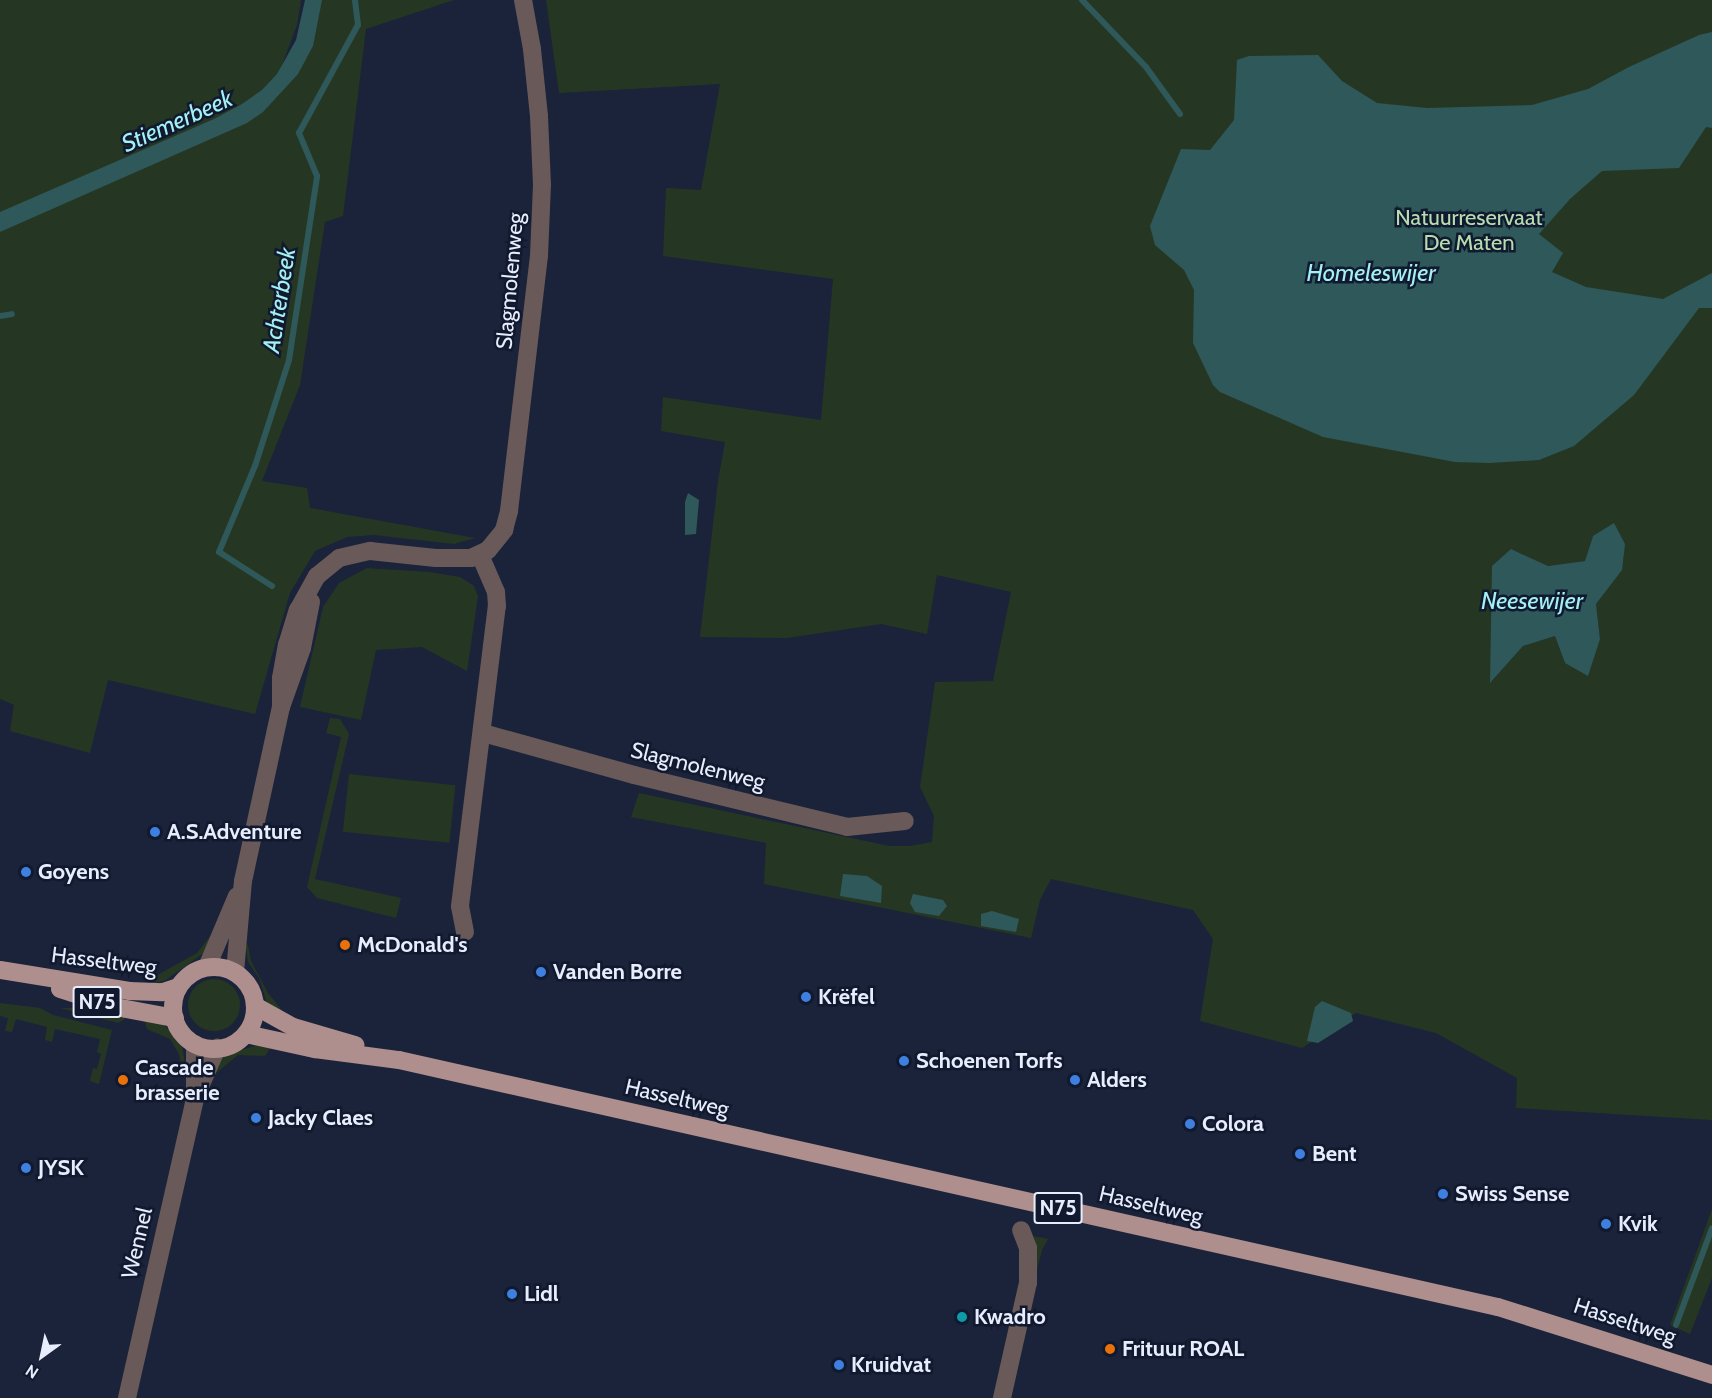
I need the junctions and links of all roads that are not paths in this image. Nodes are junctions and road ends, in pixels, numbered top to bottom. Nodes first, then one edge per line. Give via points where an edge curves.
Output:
1 (523, 0) edge
2 (480, 555) junction
3 (483, 733) junction
4 (905, 821) dead end
5 (243, 881) junction
6 (465, 932) dead end
7 (207, 968) junction
8 (0, 970) edge
9 (234, 972) junction
10 (23, 975) junction
11 (178, 987) junction
12 (255, 1006) junction
13 (174, 1018) junction
14 (246, 1034) junction
15 (195, 1044) junction
16 (217, 1048) junction
17 (399, 1060) junction
18 (195, 1098) junction
19 (1021, 1230) dead end
20 (1712, 1375) edge
21 (127, 1398) edge
22 (1002, 1398) edge

1 - 2 street, Slagmolenweg via 539,116 539,256 509,511 504,530
2 - 3 street via 496,592 497,606
2 - 5 street via 436,558 370,550 339,558 317,576 297,610 287,645 281,707
3 - 4 street, Slagmolenweg via 656,781 847,827
3 - 6 street via 460,906
5 - 7 street
5 - 9 street
7 - 9 main road via 221,967
7 - 11 main road, Hasseltweg / N75 via 195,971
8 - 10 main road, Hasseltweg / N75
9 - 12 main road via 252,992
10 - 11 main road, Hasseltweg / N75 via 144,993
10 - 13 main road, Hasseltweg / N75 via 105,1004
11 - 13 main road, Hasseltweg
12 - 14 main road
12 - 17 main road, Hasseltweg / N75 via 293,1028 375,1049
13 - 15 main road
14 - 16 main road
14 - 17 main road, Hasseltweg / N75 via 315,1049
15 - 16 main road
15 - 18 street, Wennel
16 - 18 street, Wennel
17 - 20 main road, Hasseltweg / N75 via 1498,1307
18 - 21 street, Wennel
19 - 22 street via 1028,1248 1028,1283

